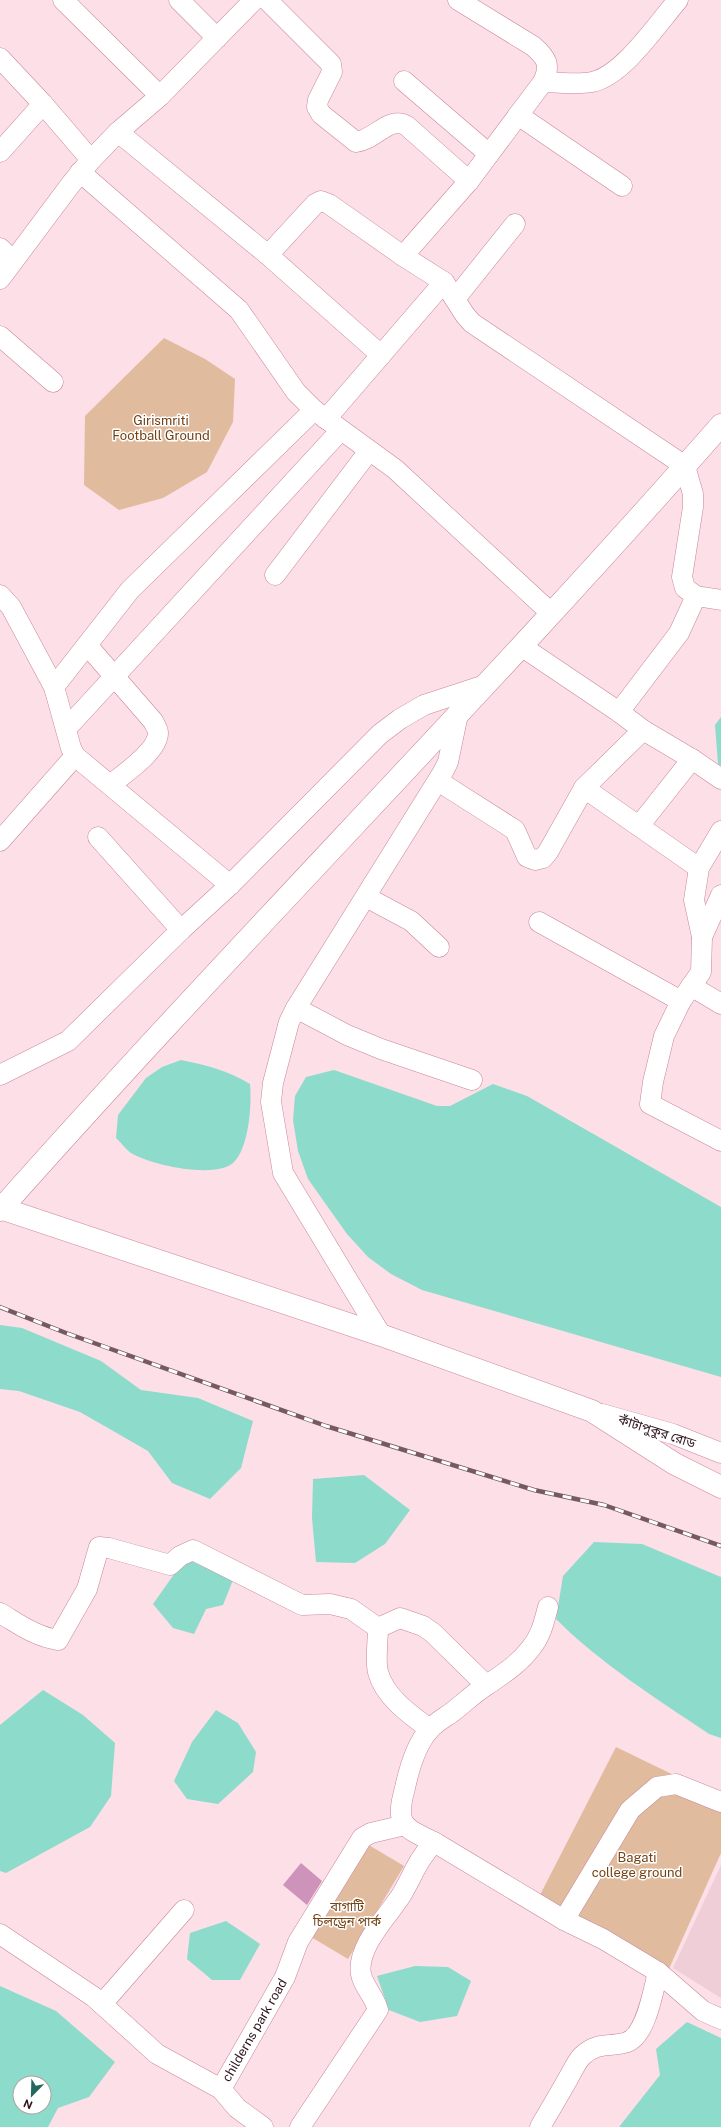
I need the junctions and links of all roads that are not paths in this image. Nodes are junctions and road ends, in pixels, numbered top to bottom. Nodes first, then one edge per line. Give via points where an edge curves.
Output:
1 (63, 0) edge
2 (179, 0) edge
3 (254, 0) edge
4 (267, 0) edge
5 (458, 0) edge
6 (678, 0) edge
7 (217, 38) junction
8 (0, 58) edge
9 (404, 81) dead end
10 (543, 82) junction
11 (160, 96) junction
12 (44, 104) junction
13 (518, 115) junction
14 (118, 132) junction
15 (0, 152) edge
16 (489, 154) junction
17 (86, 166) junction
18 (469, 181) junction
19 (622, 186) dead end
20 (515, 224) dead end
21 (6, 255) edge
22 (268, 255) junction
23 (403, 256) junction
24 (0, 279) edge
25 (444, 282) junction
26 (455, 299) junction
27 (0, 336) edge
28 (381, 355) junction
29 (53, 382) dead end
30 (327, 419) junction
31 (721, 425) edge
32 (369, 450) junction
33 (685, 466) junction
34 (276, 576) dead end
35 (0, 595) edge
36 (696, 596) junction
37 (721, 600) edge
38 (551, 613) junction
39 (87, 645) junction
40 (521, 646) junction
41 (115, 676) junction
42 (485, 685) junction
43 (54, 687) junction
44 (619, 712) junction
45 (458, 714) junction
46 (66, 729) junction
47 (643, 730) junction
48 (75, 756) junction
49 (692, 759) junction
50 (721, 779) edge
51 (438, 781) junction
52 (110, 785) junction
53 (584, 788) junction
54 (639, 826) junction
55 (721, 831) edge
56 (98, 837) dead end
57 (0, 841) edge
58 (700, 868) junction
59 (230, 885) junction
60 (721, 895) edge
61 (366, 897) junction
62 (539, 922) dead end
63 (180, 930) junction
64 (702, 937) junction
65 (439, 947) dead end
66 (686, 994) junction
67 (721, 1004) edge
68 (296, 1008) junction
69 (0, 1075) edge
70 (472, 1080) dead end
71 (721, 1141) edge
72 (0, 1209) edge
73 (382, 1335) junction
74 (592, 1411) junction
75 (721, 1453) edge
76 (721, 1487) edge
77 (548, 1606) dead end
78 (0, 1613) edge
79 (378, 1628) junction
80 (486, 1685) junction
81 (430, 1729) junction
82 (721, 1802) edge
83 (404, 1824) junction
84 (434, 1842) junction
85 (184, 1910) dead end
86 (564, 1920) junction
87 (0, 1934) edge
88 (658, 1972) junction
89 (102, 2004) junction
90 (721, 2019) edge
91 (221, 2089) junction
92 (263, 2127) edge
93 (300, 2127) edge
94 (540, 2127) edge

1 - 11 street
2 - 7 street
3 - 7 street
4 - 18 street via 331,64 332,72 318,100 321,114 356,142 364,141 393,122 400,122 408,126
5 - 10 street via 542,54 548,67
6 - 10 street via 623,65 608,76 592,82
7 - 11 street
8 - 12 street
9 - 16 street
10 - 13 street
11 - 14 street
12 - 15 street
12 - 17 street
13 - 16 street
13 - 19 street
14 - 17 street
14 - 22 street
16 - 18 street
17 - 21 street
17 - 30 street via 239,310 296,392
18 - 23 street
20 - 26 street
21 - 24 street
22 - 23 street via 315,204 321,201
22 - 28 street
23 - 25 street
25 - 26 street
25 - 28 street
26 - 33 street via 466,315 480,328
27 - 29 street
28 - 30 street
30 - 32 street
30 - 39 street via 130,590
30 - 41 street
31 - 33 main road
32 - 34 street
32 - 38 street via 395,469
33 - 36 street via 693,494 693,507 682,577 684,588
33 - 38 main road
35 - 43 street via 11,607
36 - 37 street
36 - 44 street via 679,633
38 - 40 main road
39 - 41 street
39 - 43 street
40 - 42 main road
40 - 44 street
41 - 46 street
41 - 52 street via 153,721 158,731 157,740 151,750
42 - 45 main road
42 - 59 street via 424,705 380,734
43 - 46 street
44 - 47 street
45 - 51 street via 448,762
45 - 72 main road via 297,885
46 - 48 street
47 - 49 street
47 - 53 street
48 - 52 street
48 - 57 street
49 - 50 street
49 - 54 street
51 - 53 street via 515,830 527,857 535,860 543,858 548,852
51 - 61 street
52 - 59 street
53 - 54 street
54 - 58 street
55 - 58 street
56 - 63 street
58 - 64 street via 694,900
59 - 63 street
60 - 64 street
61 - 65 street via 411,921
61 - 68 street
62 - 66 street
63 - 69 street via 68,1041
64 - 66 street via 701,972
66 - 67 street
66 - 71 street via 664,1036 650,1104
68 - 70 street via 347,1035 381,1049
68 - 73 street via 289,1022 277,1067 271,1102 283,1173
72 - 73 main road
73 - 74 main road
74 - 75 street, কাঁটাপুকুর রোড via 672,1434
74 - 76 main road via 675,1464
77 - 80 street via 540,1636 530,1649 507,1673
78 - 79 street via 23,1628 58,1640 87,1589 100,1547 170,1565 180,1556 193,1550 302,1605 330,1604 351,1609
79 - 80 street via 400,1618 423,1626 448,1646
79 - 81 street via 378,1671 382,1683 415,1718
80 - 81 street
81 - 83 street via 422,1739 408,1773 399,1812
82 - 86 street via 676,1784 657,1787 630,1810
83 - 84 street via 414,1833
83 - 91 street, childerns park road via 370,1833 362,1838 298,1942 285,1977
84 - 86 street
84 - 93 street via 422,1856 402,1893 374,1932 362,1956 361,1975 376,2001 378,2010
85 - 89 street
86 - 88 street via 603,1939
87 - 89 street, childerns park road
88 - 90 street via 703,2011
88 - 94 street via 650,2007 638,2034 625,2043 607,2043 592,2048 581,2057
89 - 91 street, childerns park road via 158,2054
91 - 92 street via 237,2108

